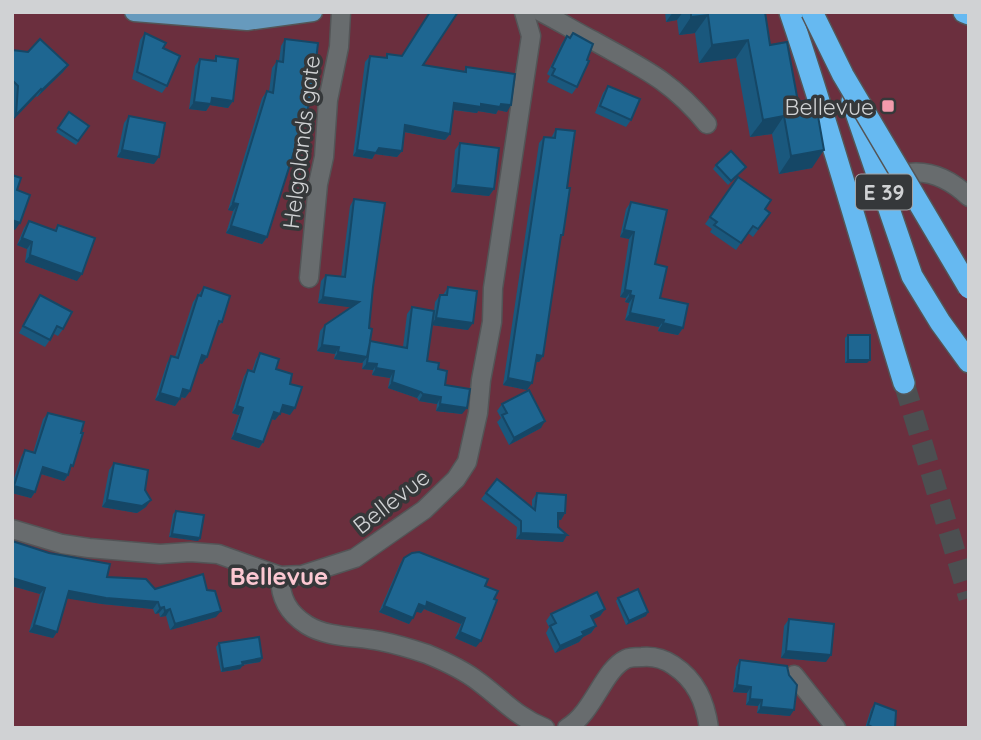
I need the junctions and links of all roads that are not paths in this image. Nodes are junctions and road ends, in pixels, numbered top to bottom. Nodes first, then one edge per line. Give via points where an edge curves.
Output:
1 (134, 12) edge
2 (313, 12) edge
3 (341, 12) edge
4 (524, 12) edge
5 (541, 12) edge
6 (790, 12) edge
7 (812, 12) edge
8 (820, 12) edge
9 (707, 124) dead end
10 (880, 180) junction
11 (849, 192) junction
12 (969, 197) edge
13 (309, 278) dead end
14 (969, 288) edge
15 (969, 362) edge
16 (904, 383) tunnel mouth
17 (12, 529) edge
18 (280, 576) junction
19 (794, 675) dead end
20 (545, 728) edge
21 (567, 728) edge
22 (709, 728) edge
23 (836, 728) edge

1 - 2 main road via 247,21
3 - 13 street, Helgolands gate
4 - 18 street, Bellevue via 531,36 493,288 492,322 467,462 424,510 355,558 302,575
5 - 9 street via 662,79
6 - 11 highway, E 39
7 - 14 highway, bridge via 843,75
8 - 10 highway, E 39
10 - 11 street
10 - 12 street via 929,173 948,180
10 - 15 highway, E 39 via 912,276
11 - 16 highway, E 39
17 - 18 street, Bellevue via 89,548 218,554
18 - 20 street via 285,606 307,625 428,655 477,680 528,722
19 - 23 street
21 - 22 street via 577,722 626,659 650,656 686,674 698,690

